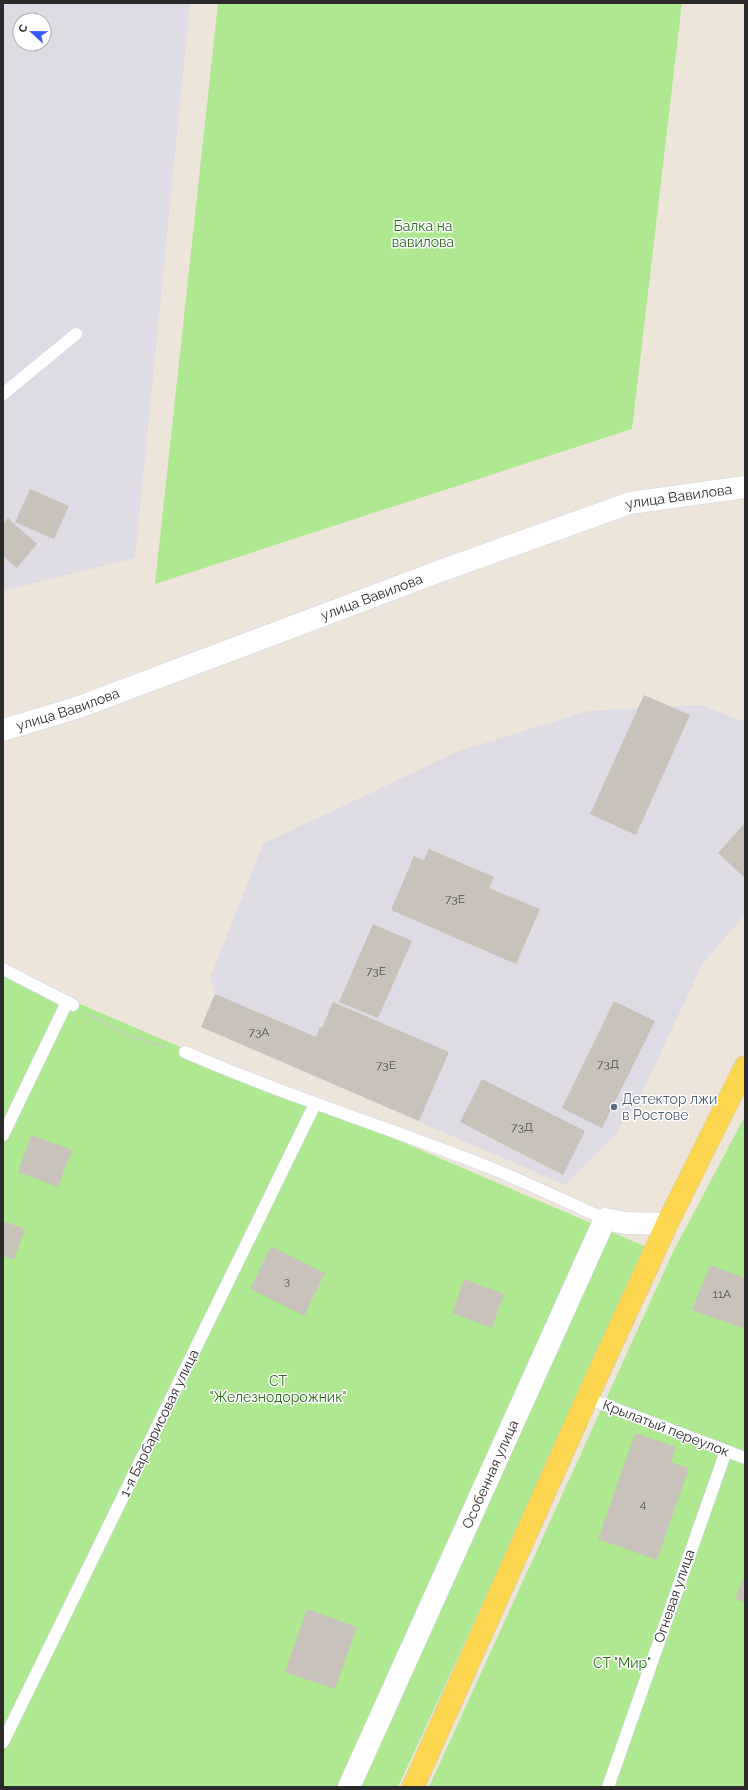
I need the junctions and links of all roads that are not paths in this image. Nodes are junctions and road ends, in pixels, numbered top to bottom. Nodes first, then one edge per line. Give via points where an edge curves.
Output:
1 (76, 334) dead end
2 (3, 394) edge
3 (745, 487) edge
4 (3, 730) edge
5 (3, 969) edge
6 (185, 1052) road end
7 (745, 1067) edge
8 (315, 1104) junction
9 (3, 1135) edge
10 (605, 1219) junction
11 (667, 1224) junction
12 (587, 1398) junction
13 (726, 1451) junction
14 (745, 1458) edge
15 (3, 1742) edge
16 (349, 1787) edge
17 (414, 1787) edge
18 (608, 1787) edge

1 - 2 lane
3 - 4 street, улица Вавилова via 630,503 443,570 79,707
5 - 9 lane via 70,1004
6 - 8 lane
7 - 11 main road
8 - 10 lane via 492,1168
8 - 15 lane, 1-я Барбарисовая улица
10 - 11 street via 626,1223
10 - 16 street, Особенная улица
11 - 12 main road
12 - 13 lane, Крылатый переулок
12 - 17 main road
13 - 14 lane, Крылатый переулок
13 - 18 lane, Огневая улица

